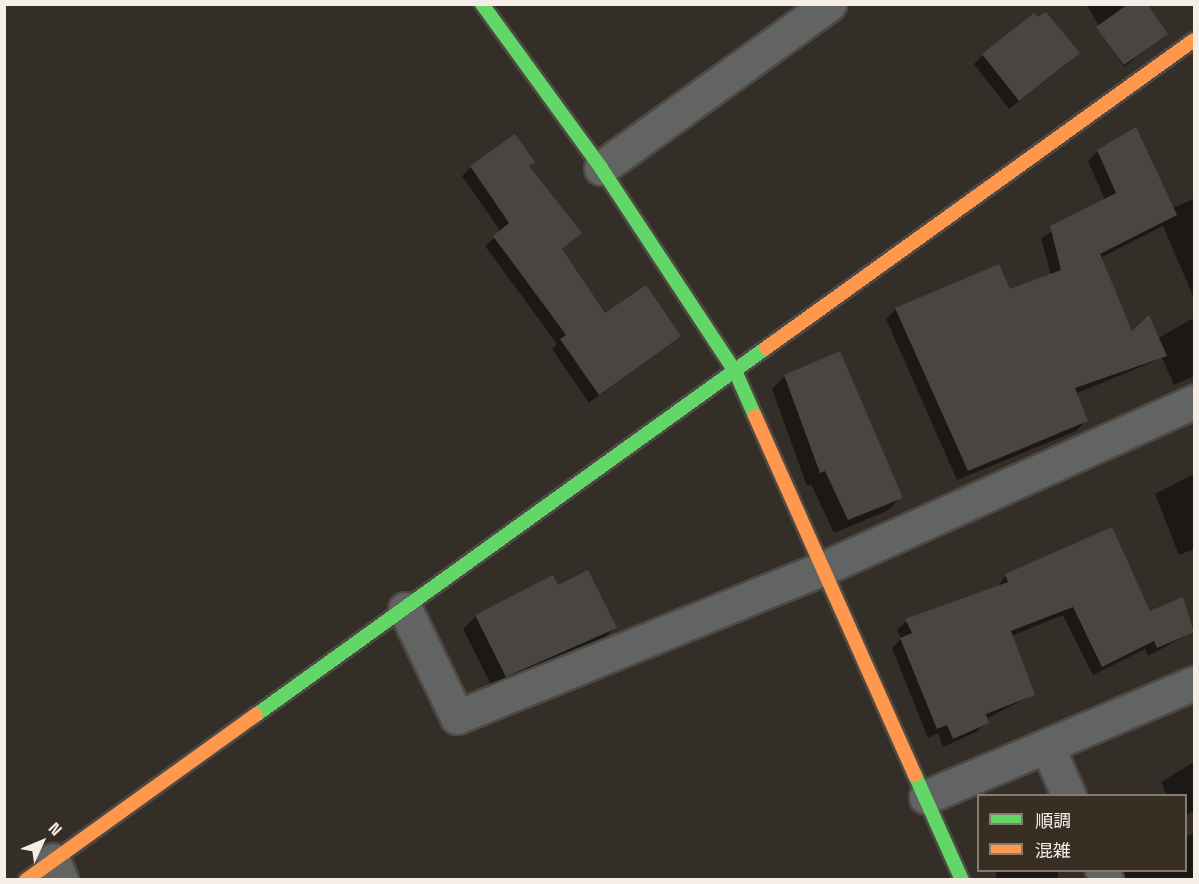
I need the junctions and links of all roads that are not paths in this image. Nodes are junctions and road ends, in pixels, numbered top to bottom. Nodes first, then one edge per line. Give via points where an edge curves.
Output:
1 (482, 4) edge
2 (829, 4) edge
3 (1194, 40) edge
4 (601, 168) junction
5 (736, 373) junction
6 (1194, 402) edge
7 (824, 568) junction
8 (405, 609) junction
9 (1194, 683) edge
10 (1047, 746) junction
11 (1069, 794) edge
12 (926, 797) junction
13 (57, 870) edge
14 (26, 879) edge
15 (962, 879) edge

1 - 4 street
2 - 4 street
3 - 5 street
4 - 5 street
5 - 7 street
5 - 8 street
6 - 7 street
7 - 8 street via 457,717
7 - 12 street
8 - 13 street
9 - 10 street
10 - 11 street
10 - 12 street
12 - 15 street
13 - 14 street

